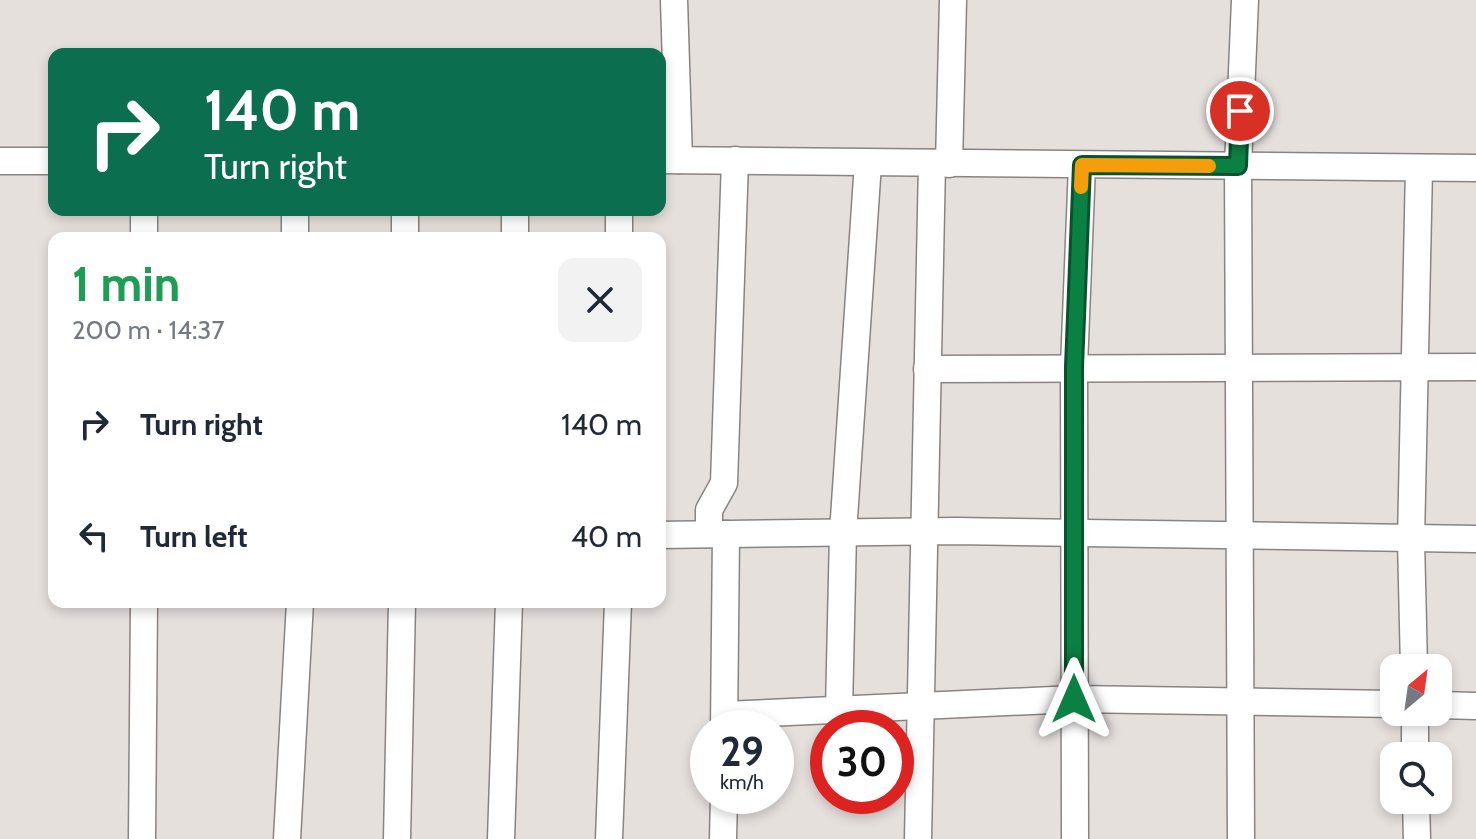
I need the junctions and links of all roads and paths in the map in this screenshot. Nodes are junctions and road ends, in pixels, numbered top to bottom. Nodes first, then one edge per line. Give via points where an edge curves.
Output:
1 (674, 0) edge
2 (953, 0) edge
3 (1245, 0) edge
4 (670, 160) edge
5 (735, 160) junction
6 (0, 161) edge
7 (48, 161) edge
8 (868, 163) junction
9 (940, 163) junction
10 (1082, 165) junction
11 (1238, 166) junction
12 (1419, 168) junction
13 (1476, 168) edge
14 (1074, 367) junction
15 (1415, 367) junction
16 (1476, 367) edge
17 (927, 369) junction
18 (1240, 369) junction
19 (922, 532) junction
20 (843, 533) junction
21 (718, 534) junction
22 (1074, 534) junction
23 (666, 535) edge
24 (1242, 537) junction
25 (1476, 539) edge
26 (1411, 540) junction
27 (144, 608) edge
28 (300, 608) edge
29 (402, 608) edge
30 (509, 608) edge
31 (618, 608) edge
32 (1414, 654) edge
33 (1074, 699) junction
34 (1242, 700) junction
35 (1380, 704) edge
36 (1452, 705) edge
37 (920, 706) junction
38 (1476, 706) edge
39 (724, 710) edge
40 (839, 710) joint
41 (724, 814) edge
42 (1416, 814) edge
43 (142, 839) edge
44 (287, 839) edge
45 (397, 839) edge
46 (501, 839) edge
47 (609, 839) edge
48 (723, 839) edge
49 (918, 839) edge
50 (1075, 839) edge
51 (1241, 839) edge
52 (1417, 839) edge

1 - 4 street
2 - 9 street
3 - 11 street
4 - 5 street
5 - 8 street
5 - 21 street via 724,483 709,510
6 - 7 street
8 - 9 street
8 - 20 street
9 - 10 street
9 - 17 street
10 - 11 street
10 - 14 street
11 - 12 street
11 - 18 street
12 - 13 street
12 - 15 street
14 - 17 street
14 - 18 street
14 - 22 street
15 - 16 street
15 - 18 street
15 - 26 street
17 - 19 street
18 - 24 street
19 - 20 street
19 - 22 street
19 - 37 street
20 - 21 street
20 - 40 street
21 - 23 street
21 - 39 street
22 - 24 street
22 - 33 street
24 - 26 street
24 - 34 street
25 - 26 street
26 - 32 street
27 - 43 street
28 - 44 street
29 - 45 street
30 - 46 street
31 - 47 street
33 - 34 street
33 - 37 street
33 - 50 street
34 - 35 street
34 - 51 street
36 - 38 street
37 - 40 street
37 - 49 street
41 - 48 street
42 - 52 street

